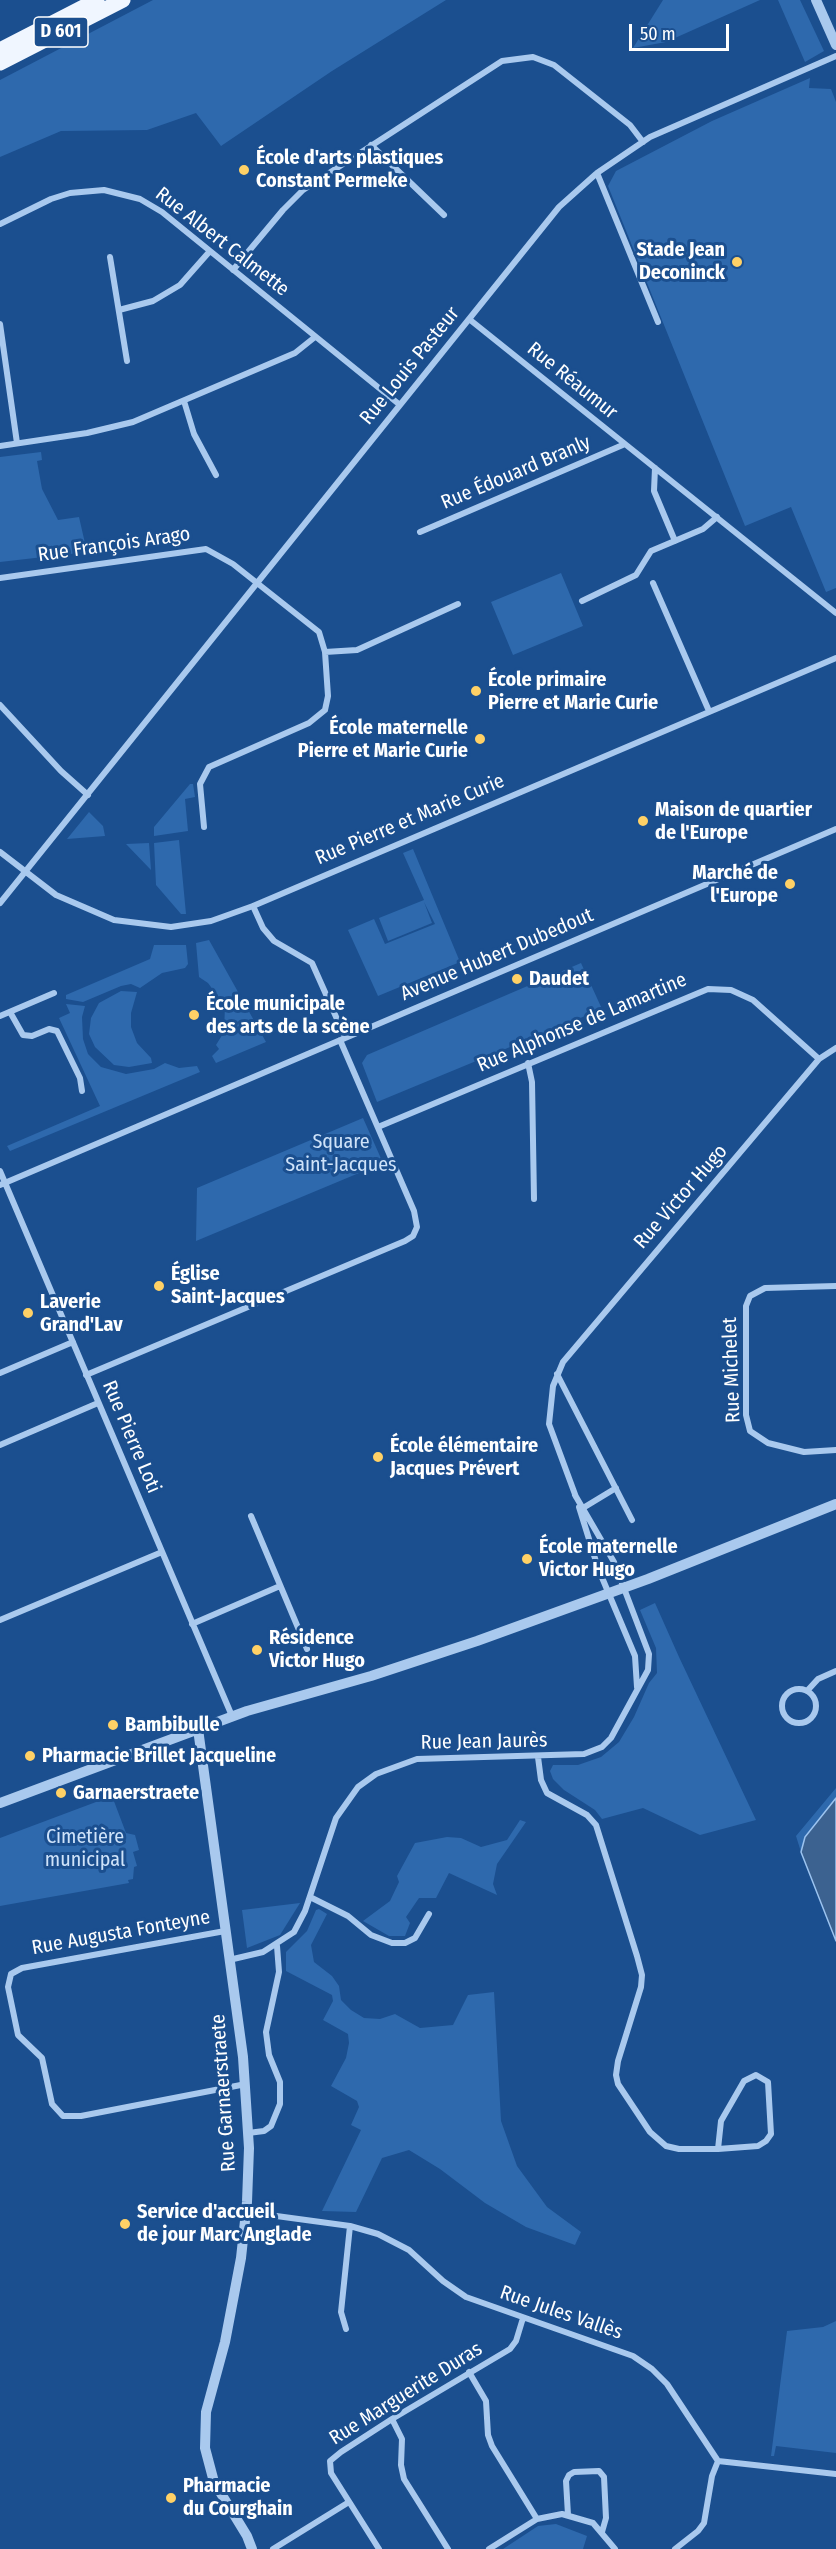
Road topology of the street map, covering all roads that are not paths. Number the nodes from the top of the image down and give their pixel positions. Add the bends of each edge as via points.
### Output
1 (97, 0) edge
2 (123, 0) edge
3 (816, 0) edge
4 (836, 45) edge
5 (0, 50) edge
6 (836, 56) edge
7 (0, 63) edge
8 (643, 142) junction
9 (371, 145) junction
10 (597, 173) junction
11 (444, 215) dead end
12 (0, 224) edge
13 (210, 251) junction
14 (110, 256) dead end
15 (233, 270) junction
16 (119, 310) junction
17 (469, 320) junction
18 (658, 322) dead end
19 (0, 324) edge
20 (315, 337) junction
21 (127, 361) dead end
22 (184, 401) junction
23 (400, 405) junction
24 (17, 443) junction
25 (625, 444) junction
26 (0, 446) edge
27 (655, 468) junction
28 (216, 475) dead end
29 (717, 517) junction
30 (420, 532) dead end
31 (675, 541) junction
32 (0, 578) edge
33 (258, 583) junction
34 (653, 583) dead end
35 (582, 601) dead end
36 (458, 604) dead end
37 (836, 613) edge
38 (325, 652) junction
39 (836, 658) edge
40 (0, 705) edge
41 (709, 711) junction
42 (88, 795) junction
43 (204, 827) dead end
44 (836, 829) edge
45 (0, 852) edge
46 (25, 872) junction
47 (0, 903) edge
48 (253, 906) junction
49 (54, 993) dead end
50 (10, 1012) junction
51 (0, 1016) edge
52 (343, 1039) junction
53 (836, 1048) edge
54 (819, 1059) junction
55 (528, 1063) junction
56 (82, 1090) dead end
57 (378, 1127) junction
58 (0, 1171) edge
59 (2, 1184) edge
60 (534, 1199) dead end
61 (836, 1286) edge
62 (73, 1342) junction
63 (0, 1372) edge
64 (557, 1374) junction
65 (86, 1375) junction
66 (98, 1403) junction
67 (0, 1444) edge
68 (836, 1450) edge
69 (616, 1488) junction
70 (575, 1495) junction
71 (836, 1504) edge
72 (583, 1508) junction
73 (251, 1516) dead end
74 (632, 1520) dead end
75 (162, 1552) junction
76 (280, 1586) junction
77 (624, 1587) junction
78 (609, 1593) junction
79 (0, 1620) edge
80 (192, 1624) junction
81 (307, 1649) dead end
82 (836, 1671) edge
83 (638, 1691) junction
84 (807, 1691) junction
85 (232, 1716) junction
86 (198, 1729) junction
87 (538, 1757) junction
88 (0, 1803) edge
89 (309, 1897) junction
90 (429, 1914) dead end
91 (225, 1931) junction
92 (277, 1946) junction
93 (229, 1960) junction
94 (246, 2084) junction
95 (248, 2133) junction
96 (718, 2149) junction
97 (247, 2212) junction
98 (350, 2226) junction
99 (523, 2318) junction
100 (346, 2329) dead end
101 (469, 2372) junction
102 (392, 2419) junction
103 (718, 2461) junction
104 (836, 2474) edge
105 (349, 2502) junction
106 (568, 2515) junction
107 (537, 2519) junction
108 (602, 2532) junction
109 (677, 2548) edge
110 (252, 2549) edge
111 (273, 2549) edge
112 (379, 2549) edge
113 (448, 2549) edge
114 (489, 2549) edge
115 (615, 2549) edge

1 - 5 main road, D 601
2 - 7 main road, D 601
3 - 4 street
6 - 8 street, Rue Louis Pasteur
8 - 9 street via 630,125 564,71 544,60 527,57 496,64
8 - 10 street, Rue Louis Pasteur
9 - 11 street
9 - 15 street via 303,190
10 - 17 street, Rue Louis Pasteur via 559,207
10 - 18 street
12 - 13 street, Rue Albert Calmette via 59,195 104,190 148,203
13 - 15 street, Rue Albert Calmette
13 - 16 street via 173,289 147,304
14 - 16 street
15 - 20 street, Rue Albert Calmette
16 - 21 street
17 - 23 street, Rue Louis Pasteur
17 - 25 street, Rue Réaumur
19 - 24 street
20 - 22 street via 295,353
20 - 23 street, Rue Albert Calmette
22 - 24 street via 106,429
22 - 28 street via 194,434
23 - 33 street, Rue Louis Pasteur
24 - 26 street
25 - 27 street, Rue Réaumur
25 - 30 street, Rue Édouard Branly
27 - 29 street, Rue Réaumur
27 - 31 street via 654,490
29 - 31 street via 703,529
29 - 37 street, Rue Réaumur
31 - 35 street via 651,551 636,575
32 - 33 street, Rue François Arago via 206,549 221,555
33 - 38 street, Rue François Arago via 316,629 322,636
33 - 42 street, Rue Louis Pasteur
34 - 41 street
36 - 38 street via 357,650
38 - 43 street via 325,710 309,723 209,767 200,784
39 - 41 street, Rue Pierre et Marie Curie
40 - 42 street
41 - 48 street, Rue Pierre et Marie Curie
42 - 46 street, Rue Louis Pasteur
44 - 52 street, Avenue Hubert Dubedout
45 - 46 street, Rue Pierre et Marie Curie
46 - 47 street, Rue Louis Pasteur
46 - 48 street, Rue Pierre et Marie Curie via 73,904 136,925 191,925
48 - 52 street via 263,928 274,940 312,963
49 - 50 street
50 - 51 street
50 - 56 street via 23,1035 57,1031
52 - 57 street
52 - 59 street, Avenue Hubert Dubedout
53 - 54 street, Rue Victor Hugo
54 - 55 street, Rue Alphonse de Lamartine via 759,1005 731,990 714,988
54 - 64 street, Rue Victor Hugo via 571,1350
55 - 57 street, Rue Alphonse de Lamartine
55 - 60 street via 532,1083
57 - 65 street via 414,1211 417,1227 413,1236
58 - 59 street, Rue Pierre Loti
59 - 62 street, Rue Pierre Loti
61 - 68 street, Rue Michelet via 765,1288 750,1296 746,1306 746,1415 750,1431 768,1443 804,1452
62 - 63 street
62 - 65 street, Rue Pierre Loti
64 - 69 street
64 - 70 street, Rue Victor Hugo via 549,1424
65 - 66 street, Rue Pierre Loti
66 - 67 street
66 - 75 street, Rue Pierre Loti
69 - 72 street
69 - 74 street
70 - 72 street, Rue Victor Hugo
70 - 78 street, Rue Victor Hugo
71 - 77 street
72 - 77 street, Rue Victor Hugo
73 - 76 street
75 - 79 street
75 - 80 street, Rue Pierre Loti
76 - 80 street
76 - 81 street
77 - 78 street
77 - 83 street, Rue Jean Jaurès via 649,1654 648,1670
78 - 83 street via 635,1656
78 - 85 street via 436,1656
80 - 85 street, Rue Pierre Loti
82 - 84 street via 818,1679
83 - 87 street, Rue Jean Jaurès via 602,1747 584,1754
84 - 84 street via 794,1690 784,1698 782,1711 792,1723 806,1723 815,1714 816,1701
85 - 86 street
86 - 88 street
86 - 91 street, Rue Garnaerstraete
87 - 89 street, Rue Jean Jaurès via 417,1759 376,1774 350,1795 336,1818
87 - 96 street via 547,1793 591,1818 596,1825 639,1962 641,1987 618,2061 618,2084 650,2132 666,2146
89 - 90 street via 348,1916 371,1935 392,1943 415,1938
89 - 92 street, Rue Jean Jaurès via 294,1932
91 - 93 street, Rue Garnaerstraete
91 - 94 street, Rue Augusta Fonteyne via 22,1968 11,1974 8,1987 18,2035 42,2058 52,2104 63,2116 81,2116
92 - 93 street, Rue Jean Jaurès
92 - 95 street via 279,1971 266,2032 269,2055 280,2082 280,2104 271,2126
93 - 94 street, Rue Garnaerstraete
94 - 95 street, Rue Garnaerstraete
95 - 97 street, Rue Garnaerstraete
96 - 96 street via 758,2146 769,2138 770,2088 765,2078 753,2075 742,2083 720,2125
97 - 98 street, Rue Jules Vallès
97 - 110 street, Rue Garnaerstraete via 234,2297 206,2412 204,2438 210,2473
98 - 99 street, Rue Jules Vallès via 402,2246 466,2297
98 - 100 street via 341,2312
99 - 101 street, Rue Marguerite Duras via 513,2345
99 - 103 street, Rue Jules Vallès via 626,2353 647,2364 667,2384
101 - 102 street, Rue Marguerite Duras
101 - 107 street via 487,2406 492,2446
102 - 105 street, Rue Marguerite Duras via 330,2461 331,2473
102 - 113 street via 402,2439 404,2479
103 - 104 street
103 - 109 street via 704,2523
105 - 111 street
105 - 112 street, Rue Marguerite Duras
106 - 107 street
106 - 108 street via 587,2520
106 - 108 street via 569,2475 599,2471 604,2477 606,2518
107 - 114 street
108 - 115 street

